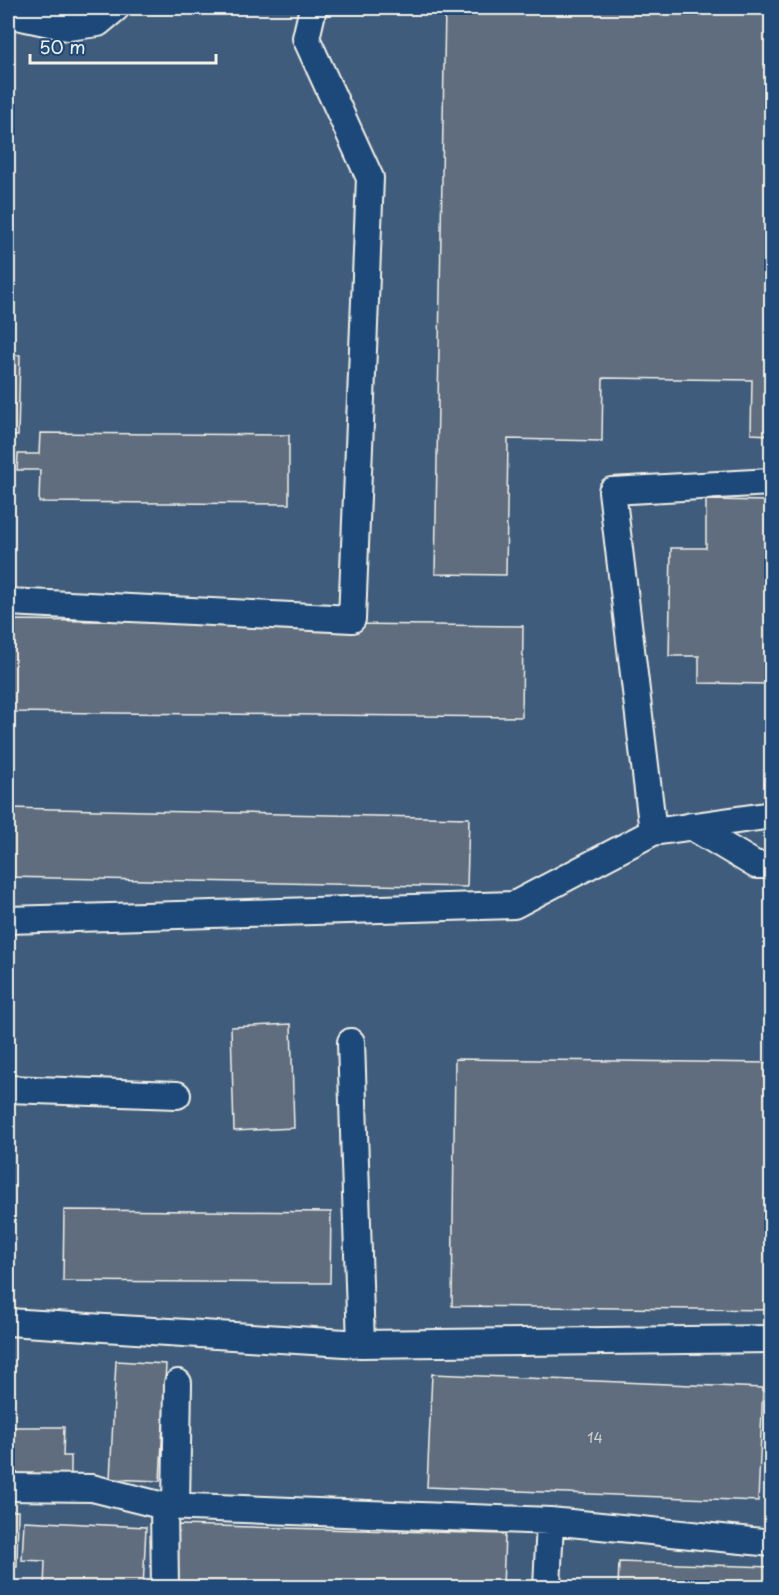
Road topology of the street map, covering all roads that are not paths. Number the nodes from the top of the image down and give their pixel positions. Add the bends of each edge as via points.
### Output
1 (116, 8) edge
2 (313, 8) edge
3 (8, 15) edge
4 (771, 482) edge
5 (8, 602) edge
6 (771, 815) edge
7 (692, 826) junction
8 (653, 832) junction
9 (771, 865) edge
10 (8, 920) edge
11 (351, 1042) dead end
12 (8, 1089) edge
13 (177, 1095) dead end
14 (8, 1322) edge
15 (771, 1339) edge
16 (361, 1344) junction
17 (178, 1383) dead end
18 (8, 1487) edge
19 (170, 1506) junction
20 (550, 1521) junction
21 (771, 1543) edge
22 (165, 1587) edge
23 (547, 1587) edge

1 - 3 lane via 98,23 68,27
2 - 5 lane via 306,38 370,178 352,619
4 - 8 lane via 612,491
6 - 7 lane
7 - 8 lane
7 - 9 lane via 756,865
8 - 10 lane via 514,905
11 - 16 lane
12 - 13 lane
14 - 16 lane
15 - 16 lane
17 - 19 lane
18 - 19 lane via 92,1488
19 - 20 lane
19 - 22 lane
20 - 21 lane
20 - 23 lane

